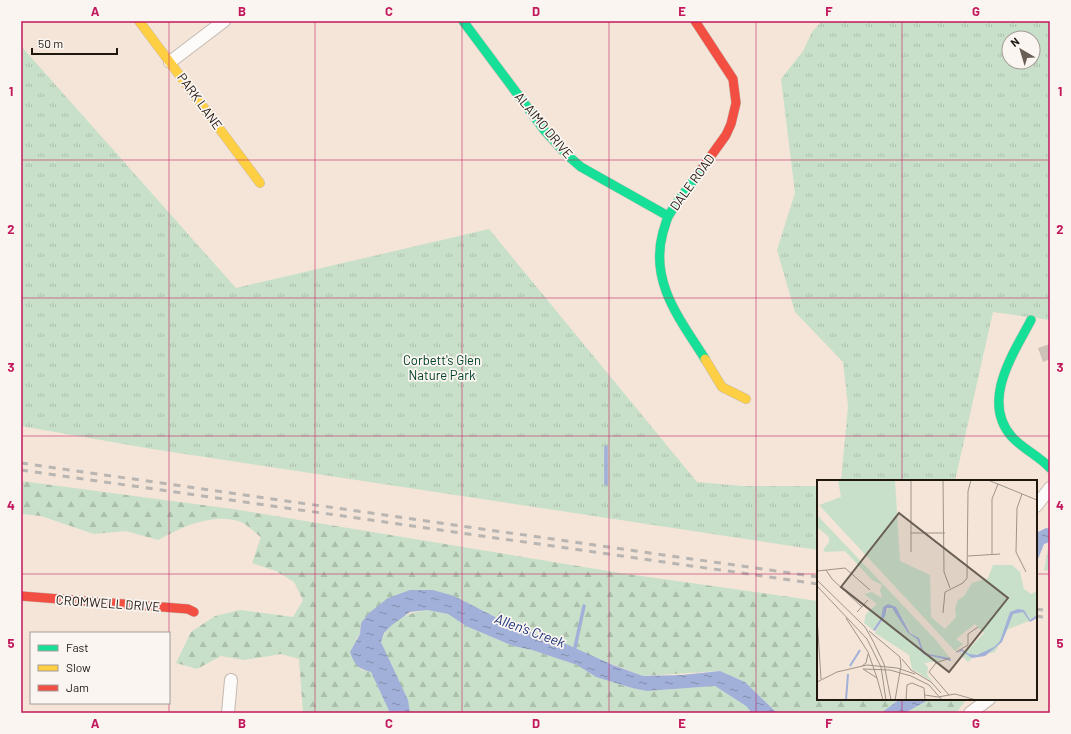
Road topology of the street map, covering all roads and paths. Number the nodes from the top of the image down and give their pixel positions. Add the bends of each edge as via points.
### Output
1 (139, 21) edge
2 (224, 21) edge
3 (463, 21) edge
4 (695, 21) edge
5 (170, 62) junction
6 (260, 183) dead end
7 (668, 216) junction
8 (1031, 320) dead end
9 (746, 398) dead end
10 (1050, 468) edge
11 (1050, 488) edge
12 (1037, 505) edge
13 (21, 596) edge
14 (194, 612) dead end
15 (231, 680) dead end
16 (988, 700) edge
17 (228, 713) edge
18 (970, 713) edge

1 - 5 street, PARK LANE
2 - 5 street
3 - 7 street, ALAIMO DRIVE via 545,131 567,155 581,167
4 - 7 street, DALE ROAD via 733,79 736,88 735,112 726,135
5 - 6 street, PARK LANE
7 - 9 street, DALE ROAD via 660,244 659,261 663,287 722,387
8 - 10 street via 1002,372 998,390 999,407 1003,422 1012,437
11 - 12 street
13 - 14 street, CROMWELL DRIVE via 188,609
15 - 17 street
16 - 18 street

